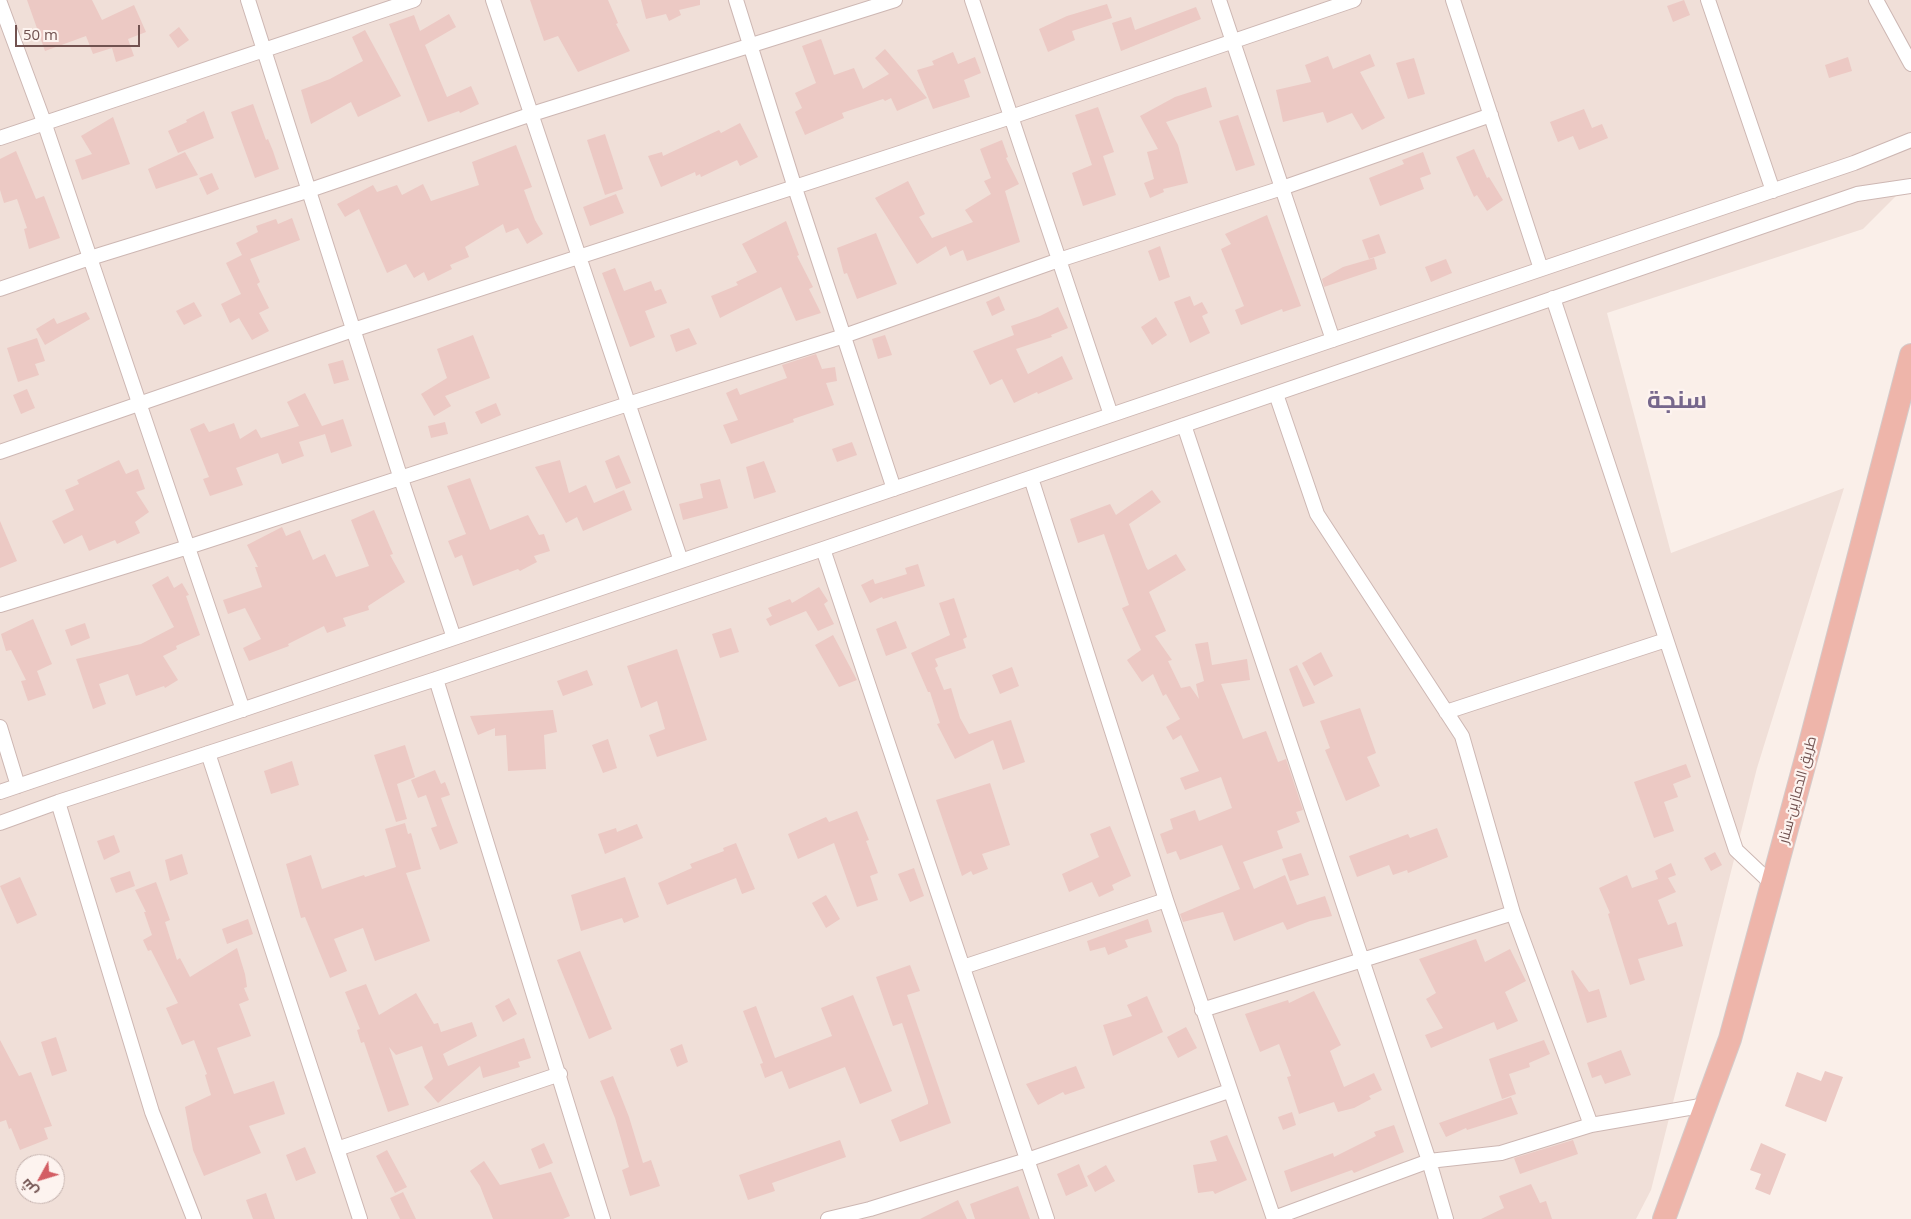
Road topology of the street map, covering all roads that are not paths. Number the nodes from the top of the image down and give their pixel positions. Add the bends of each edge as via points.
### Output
1 (248, 0) edge
2 (414, 0) edge
3 (493, 0) edge
4 (736, 0) edge
5 (895, 0) edge
6 (972, 0) edge
7 (1220, 0) edge
8 (1354, 0) edge
9 (1453, 0) edge
10 (1708, 0) edge
11 (1876, 0) edge
12 (0, 3) edge
13 (1234, 43) junction
14 (752, 45) junction
15 (264, 50) junction
16 (1911, 64) edge
17 (532, 114) junction
18 (1491, 115) junction
19 (1011, 117) junction
20 (44, 122) junction
21 (0, 138) edge
22 (1911, 140) edge
23 (1911, 186) edge
24 (795, 188) junction
25 (1282, 188) junction
26 (310, 190) junction
27 (1773, 191) junction
28 (579, 256) junction
29 (90, 258) junction
30 (1059, 260) junction
31 (1541, 269) junction
32 (0, 289) edge
33 (1553, 298) junction
34 (353, 330) junction
35 (844, 336) junction
36 (1333, 340) junction
37 (1911, 355) edge
38 (1276, 394) junction
39 (140, 404) junction
40 (628, 404) junction
41 (1111, 415) junction
42 (1184, 425) junction
43 (0, 452) edge
44 (1031, 478) junction
45 (401, 479) junction
46 (894, 488) junction
47 (188, 548) junction
48 (823, 549) junction
49 (681, 561) junction
50 (0, 605) edge
51 (454, 638) junction
52 (1666, 640) junction
53 (436, 679) junction
54 (243, 710) junction
55 (1446, 712) junction
56 (0, 728) edge
57 (208, 753) junction
58 (18, 786) junction
59 (0, 792) edge
60 (58, 802) junction
61 (0, 823) edge
62 (1772, 884) junction
63 (1166, 900) junction
64 (1513, 913) junction
65 (1362, 959) junction
66 (963, 967) junction
67 (1202, 1010) junction
68 (560, 1074) junction
69 (1229, 1091) junction
70 (1706, 1105) junction
71 (1591, 1125) junction
72 (337, 1149) junction
73 (1027, 1160) junction
74 (1429, 1161) junction
75 (872, 1214) edge
76 (1274, 1218) edge
77 (194, 1219) edge
78 (360, 1219) edge
79 (603, 1219) edge
80 (828, 1219) edge
81 (1047, 1219) edge
82 (1446, 1219) edge
83 (1664, 1219) edge

1 - 15 street
2 - 15 street
3 - 17 street
4 - 14 street
5 - 14 street
6 - 19 street
7 - 13 street
8 - 13 street
9 - 18 street
10 - 27 street
11 - 16 street
12 - 20 street
13 - 19 street
13 - 25 street
14 - 17 street
14 - 24 street
15 - 20 street
15 - 26 street
17 - 26 street
17 - 28 street
18 - 25 street
18 - 31 street
19 - 24 street
19 - 30 street
20 - 21 street
20 - 29 street
22 - 27 street
23 - 33 street via 1857,194
24 - 28 street
24 - 35 street
25 - 30 street
25 - 36 street
26 - 29 street
26 - 34 street
27 - 31 street
28 - 34 street
28 - 40 street
29 - 32 street
29 - 39 street
30 - 35 street
30 - 41 street
31 - 36 street
33 - 38 street
33 - 52 street
34 - 39 street
34 - 45 street
35 - 40 street
35 - 46 street
36 - 41 street
37 - 62 highway, طريق الدمازين-سنار
38 - 42 street
38 - 55 street via 1317,514
39 - 43 street
39 - 47 street
40 - 45 street
40 - 49 street
41 - 46 street
42 - 44 street
42 - 65 street
44 - 48 street
44 - 63 street
45 - 47 street
45 - 51 street
46 - 49 street
47 - 50 street
47 - 54 street
48 - 53 street
48 - 66 street
49 - 51 street
51 - 54 street
52 - 55 street
52 - 62 street via 1736,850
53 - 57 street
53 - 68 street
54 - 58 street
55 - 64 street via 1462,736
56 - 58 street
57 - 60 street
57 - 72 street
58 - 59 street
60 - 61 street
60 - 77 street via 152,1112
62 - 70 highway, طريق الدمازين-سنار via 1730,1039
63 - 66 street
63 - 67 street
64 - 65 street
64 - 71 street
65 - 67 street
65 - 74 street
66 - 73 street
67 - 69 street
68 - 72 street
68 - 79 street
69 - 73 street
69 - 76 street
70 - 71 street
70 - 83 highway, طريق الدمازين-سنار
71 - 74 street via 1501,1154
72 - 78 street
73 - 75 street
73 - 81 street
74 - 76 street
74 - 82 street
75 - 80 street

